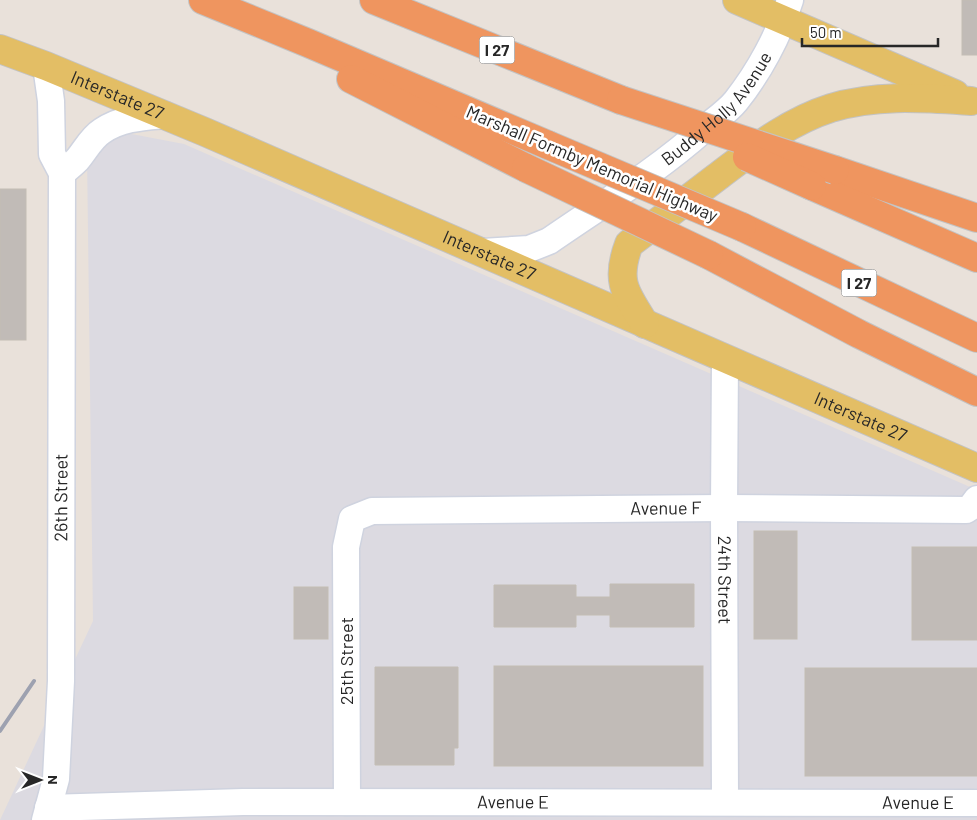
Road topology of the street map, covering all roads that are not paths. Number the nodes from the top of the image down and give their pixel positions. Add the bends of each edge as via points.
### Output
1 (203, 0) edge
2 (374, 0) edge
3 (737, 0) edge
4 (787, 10) edge
5 (308, 43) junction
6 (0, 49) edge
7 (46, 66) junction
8 (621, 100) junction
9 (974, 102) edge
10 (165, 115) junction
11 (62, 173) junction
12 (977, 218) edge
13 (482, 252) junction
14 (977, 258) edge
15 (645, 324) junction
16 (977, 338) edge
17 (725, 359) junction
18 (977, 392) edge
19 (977, 468) edge
20 (977, 499) edge
21 (724, 508) junction
22 (352, 519) joint
23 (347, 802) junction
24 (725, 802) junction
25 (977, 803) edge
26 (46, 814) edge

1 - 5 highway, Marshall Formby Memorial Highway / I 27
2 - 8 highway, I 27
3 - 4 main road
4 - 9 main road
4 - 13 street, Buddy Holly Avenue via 758,68 735,102 684,147 550,241 529,249
5 - 16 highway, Marshall Formby Memorial Highway / I 27, bridge via 742,227
5 - 18 highway, bridge via 351,80 526,168 709,254
6 - 7 main road, Interstate 27
7 - 10 main road, Interstate 27
7 - 11 street, 26th Street via 51,101 52,154
8 - 12 highway, bridge
8 - 14 highway, I 27, bridge
9 - 15 main road via 902,97 862,102 831,108 768,138 629,244 621,277 628,298
10 - 11 street via 133,118 101,132
10 - 13 main road, Interstate 27
11 - 26 street, 26th Street via 61,681 56,779
13 - 15 main road, Interstate 27
15 - 17 main road, Interstate 27
17 - 19 main road, Interstate 27
17 - 21 street, 24th Street
20 - 21 street, Avenue F via 966,510
21 - 22 street, Avenue F via 372,511
21 - 24 street, 24th Street
22 - 23 street, 25th Street via 346,547
23 - 24 street, Avenue E
23 - 26 street, Avenue E via 243,802
24 - 25 street, Avenue E

